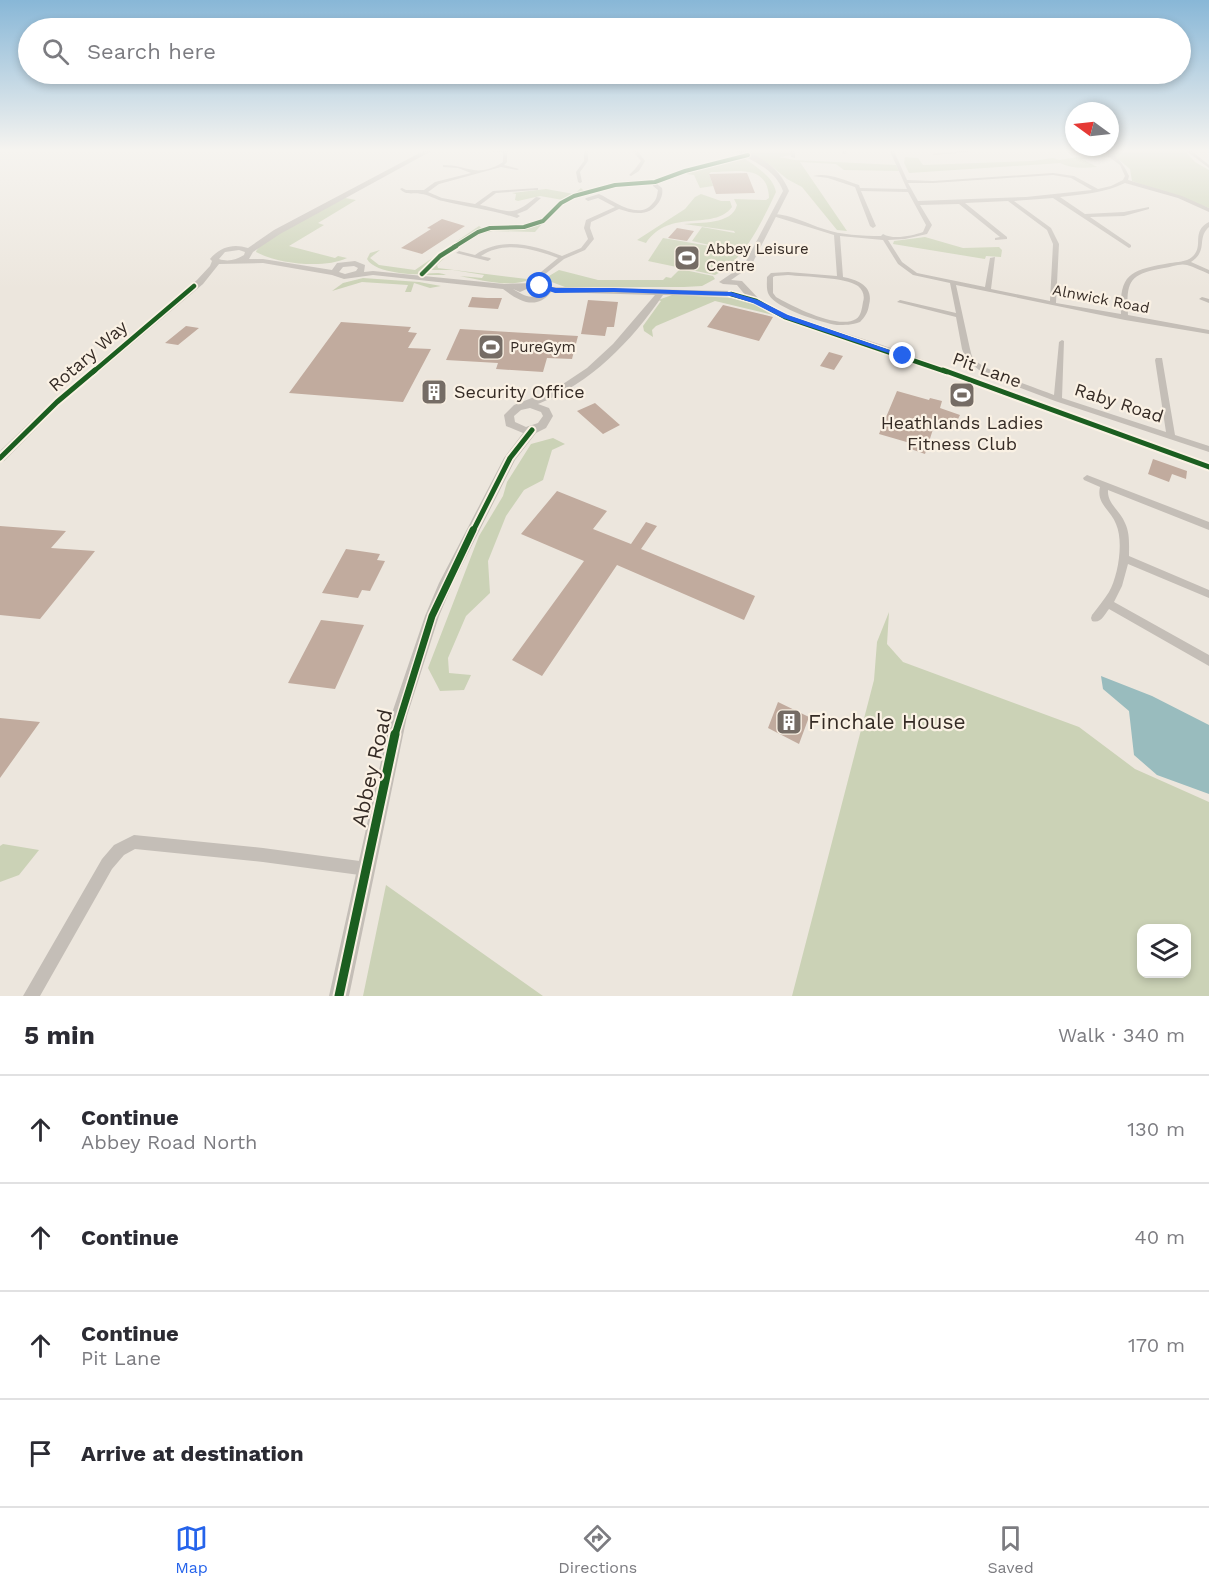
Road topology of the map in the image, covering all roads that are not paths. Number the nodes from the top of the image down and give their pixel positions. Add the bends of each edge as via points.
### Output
1 (345, 195) edge
2 (430, 195) edge
3 (487, 195) edge
4 (660, 195) edge
5 (784, 195) edge
6 (862, 195) edge
7 (912, 195) edge
8 (1058, 195) edge
9 (1175, 195) edge
10 (1054, 196) junction
11 (538, 198) dead end
12 (588, 199) dead end
13 (1008, 199) junction
14 (960, 202) junction
15 (916, 203) junction
16 (475, 207) junction
17 (618, 207) junction
18 (1148, 208) dead end
19 (1209, 210) edge
20 (775, 215) junction
21 (1084, 216) junction
22 (1209, 224) edge
23 (873, 226) dead end
24 (277, 232) junction
25 (837, 233) junction
26 (883, 236) junction
27 (997, 239) dead end
28 (1129, 246) dead end
29 (1201, 246) junction
30 (1209, 247) edge
31 (230, 249) junction
32 (249, 252) junction
33 (459, 253) dead end
34 (476, 257) junction
35 (562, 258) junction
36 (993, 258) dead end
37 (488, 259) dead end
38 (216, 261) junction
39 (263, 261) junction
40 (236, 262) junction
41 (1185, 262) junction
42 (340, 265) junction
43 (362, 267) junction
44 (315, 269) junction
45 (742, 271) junction
46 (1209, 272) edge
47 (334, 273) junction
48 (373, 273) junction
49 (354, 275) junction
50 (542, 276) junction
51 (840, 278) junction
52 (200, 282) junction
53 (722, 283) junction
54 (953, 283) junction
55 (526, 286) junction
56 (743, 286) junction
57 (504, 287) junction
58 (988, 290) junction
59 (544, 291) junction
60 (645, 291) junction
61 (661, 291) junction
62 (678, 292) junction
63 (518, 294) junction
64 (728, 294) junction
65 (756, 301) junction
66 (900, 303) dead end
67 (1053, 304) junction
68 (959, 316) junction
69 (641, 317) junction
70 (1125, 318) junction
71 (1209, 332) edge
72 (1062, 342) dead end
73 (1159, 360) dead end
74 (563, 390) junction
75 (1058, 399) junction
76 (525, 405) junction
77 (548, 414) junction
78 (514, 427) junction
79 (532, 430) junction
80 (1171, 436) junction
81 (1209, 449) edge
82 (0, 458) edge
83 (510, 458) junction
84 (1209, 467) edge
85 (1087, 478) dead end
86 (1105, 486) junction
87 (1209, 526) edge
88 (1123, 558) junction
89 (1209, 594) edge
90 (1107, 603) junction
91 (1096, 618) dead end
92 (1209, 661) edge
93 (367, 869) junction
94 (31, 996) edge
95 (339, 996) edge

1 - 24 street
2 - 16 street
3 - 16 street
4 - 17 street via 652,207 639,211
5 - 20 street
6 - 23 street
7 - 15 street
8 - 10 street
9 - 19 street
10 - 13 street
10 - 21 street
11 - 16 street via 515,215
12 - 17 street via 599,196
13 - 14 street
13 - 67 street via 1054,236
14 - 15 street
14 - 27 street via 1005,238
15 - 26 street via 928,230 912,237
17 - 35 street via 588,221 590,242
18 - 21 street
20 - 25 street
20 - 45 street
21 - 28 street
22 - 29 street via 1201,229
24 - 31 street
24 - 32 street
25 - 26 street
25 - 51 street
26 - 54 street, Alnwick Road via 907,269
29 - 30 street
29 - 41 street via 1196,257
31 - 32 street
31 - 38 street, Rotary Way via 215,256
32 - 39 street
32 - 40 street, Rotary Way
33 - 34 street
34 - 35 street via 489,248 514,246
34 - 37 street
35 - 50 street
36 - 58 street
38 - 40 street
38 - 52 street, Rotary Way
39 - 40 street
39 - 44 street
40 - 52 street, Rotary Way
41 - 46 street
41 - 70 street via 1132,275 1123,296
42 - 43 street via 355,263
42 - 44 street
42 - 47 street
43 - 48 street
43 - 49 street
44 - 47 street
45 - 53 street
45 - 56 street
47 - 49 street
48 - 49 street
48 - 57 street
50 - 55 street
50 - 59 street
51 - 51 street via 773,274 770,293 802,313 856,322 868,296 861,285
52 - 82 street, Rotary Way via 65,394
53 - 56 street
53 - 62 street
53 - 64 street via 718,289
54 - 58 street, Alnwick Road
54 - 68 street, Raby Road
55 - 57 street
55 - 59 street
55 - 63 street
56 - 64 street via 741,292
56 - 65 street, Pit Lane
57 - 63 street
58 - 67 street, Alnwick Road
59 - 60 street
59 - 63 street via 527,300
60 - 61 street
60 - 69 street
61 - 62 street
61 - 69 street
62 - 64 street, Pit Lane
64 - 65 street, Pit Lane
65 - 84 street, Pit Lane via 786,317
66 - 68 street
67 - 70 street, Alnwick Road
68 - 75 street, Raby Road via 970,358 982,368
69 - 74 street via 595,368
70 - 71 street, Alnwick Road
72 - 75 street, Raby Road
73 - 80 street, Raby Road
74 - 76 street
74 - 77 street via 552,401
75 - 80 street, Raby Road
76 - 77 street via 539,406
76 - 78 street via 509,415
77 - 79 street via 548,420
78 - 79 street
78 - 83 street
79 - 83 street
80 - 81 street, Raby Road
83 - 93 street, Abbey Road via 432,616 399,716
85 - 86 street
86 - 87 street
86 - 88 street via 1103,500 1121,524
88 - 89 street
88 - 90 street via 1117,587
90 - 91 street
90 - 92 street
93 - 94 street via 134,842 119,850 107,864
93 - 95 street, Abbey Road

